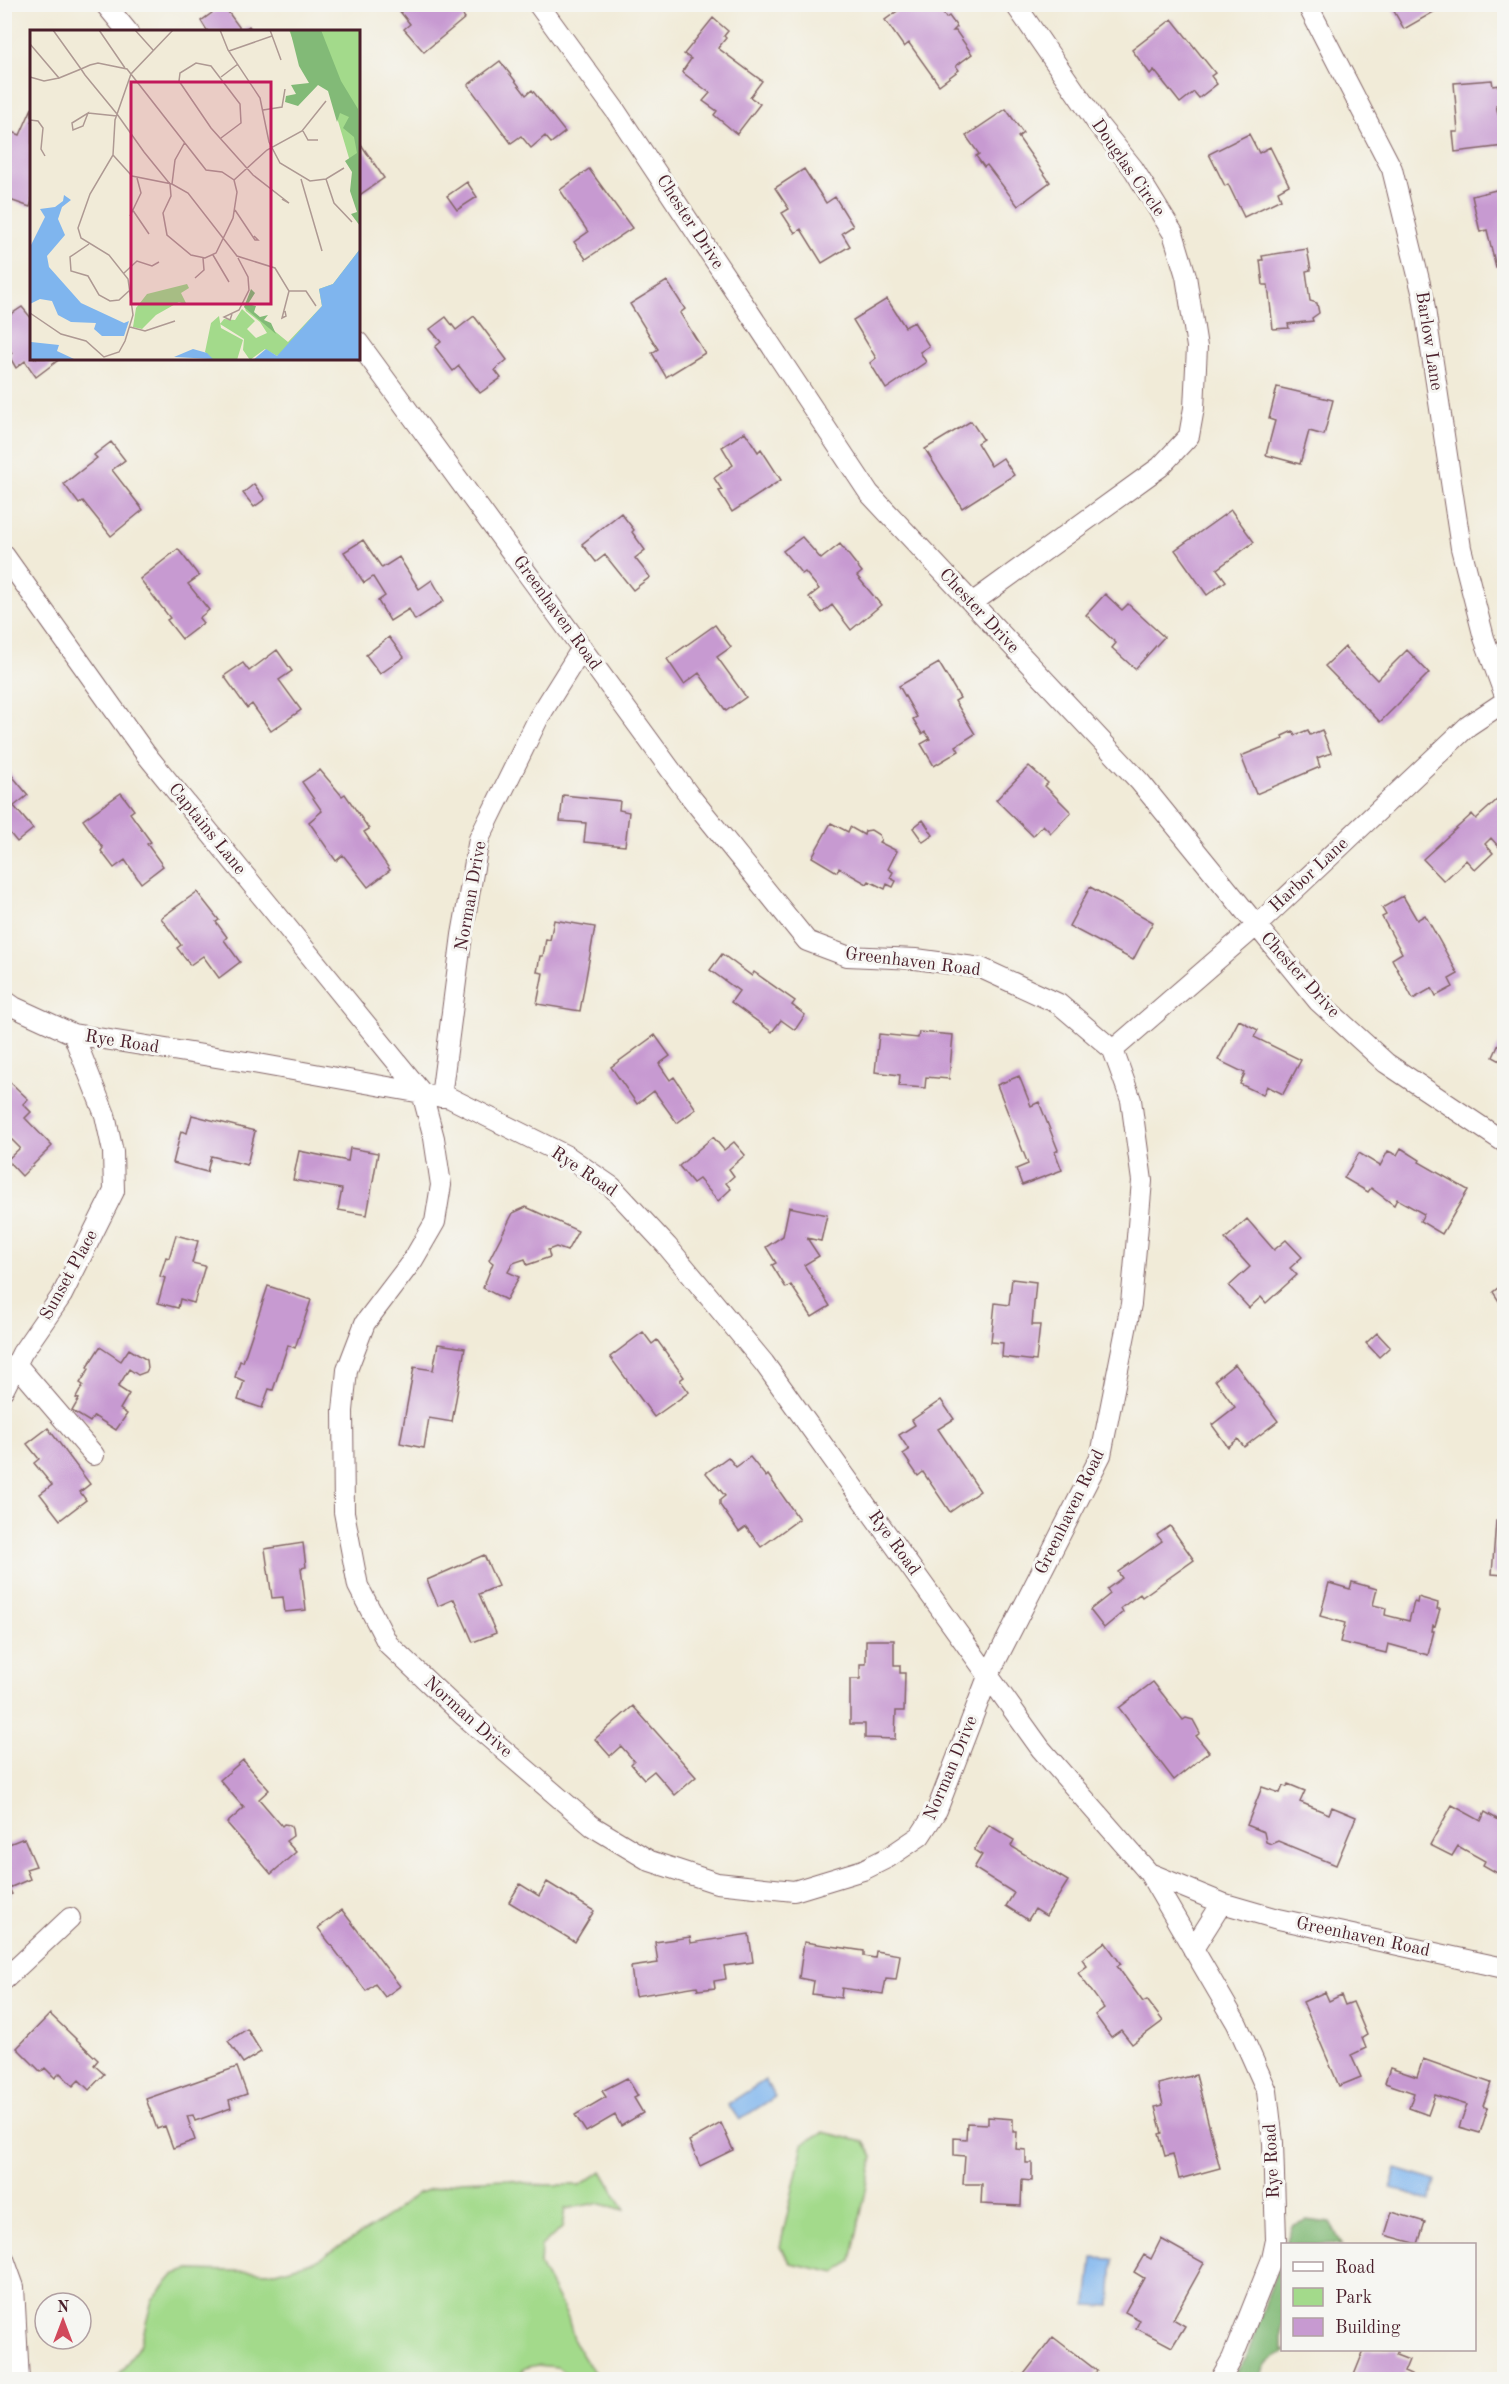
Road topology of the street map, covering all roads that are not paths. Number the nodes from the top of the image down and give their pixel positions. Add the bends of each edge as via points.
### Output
1 (105, 4) edge
2 (538, 4) edge
3 (1015, 4) edge
4 (1307, 4) edge
5 (126, 30) edge
6 (360, 345) edge
7 (4, 555) edge
8 (972, 603) junction
9 (582, 648) junction
10 (1504, 693) edge
11 (1504, 702) edge
12 (1256, 926) junction
13 (4, 1000) edge
14 (73, 1034) junction
15 (1113, 1050) junction
16 (432, 1095) junction
17 (1504, 1142) edge
18 (16, 1364) junction
19 (4, 1389) edge
20 (94, 1455) dead end
21 (989, 1674) junction
22 (1149, 1873) junction
23 (1222, 1903) junction
24 (70, 1918) dead end
25 (1193, 1949) junction
26 (1504, 1968) edge
27 (4, 1980) edge
28 (4, 2259) edge
29 (19, 2379) edge
30 (1220, 2379) edge

1 - 5 street
2 - 8 street, Chester Drive via 615,110 869,493
3 - 8 street, Douglas Circle via 1133,168 1173,233 1186,276 1197,347 1194,408 1189,436 1160,467
4 - 10 street, Barlow Lane via 1392,169 1423,296 1461,548 1484,638
6 - 9 street, Greenhaven Road
7 - 16 street, Captains Lane via 145,753
8 - 12 street, Chester Drive via 1140,782
9 - 15 street, Greenhaven Road via 689,795 807,941 847,956 916,959 981,968 1059,1004
9 - 16 street, Norman Drive via 539,717 479,839
11 - 12 street, Harbor Lane via 1468,726
12 - 15 street, Harbor Lane
12 - 17 street, Chester Drive via 1318,1000 1386,1063
13 - 14 street, Rye Road
14 - 16 street, Rye Road
14 - 18 street, Sunset Place via 105,1115 113,1152 114,1191 62,1295
15 - 21 street, Greenhaven Road via 1131,1100 1143,1181 1129,1315 1101,1455
16 - 21 street, Rye Road via 450,1098 567,1156 612,1187 667,1246 764,1363
16 - 21 street, Norman Drive via 441,1185 435,1222 365,1323 347,1370 343,1411 344,1512 357,1586 388,1644 592,1826 621,1844 650,1861 717,1883 794,1891 863,1870 920,1836 945,1791
18 - 19 street, Sunset Place
18 - 20 street
21 - 22 street, Greenhaven Road via 1041,1749
22 - 23 street, Greenhaven Road
22 - 25 street, Rye Road
23 - 25 street
23 - 26 street, Greenhaven Road
24 - 27 street
25 - 30 street, Rye Road via 1237,2024 1267,2091 1273,2143 1276,2240 1272,2259 1232,2359
28 - 29 street via 14,2287

